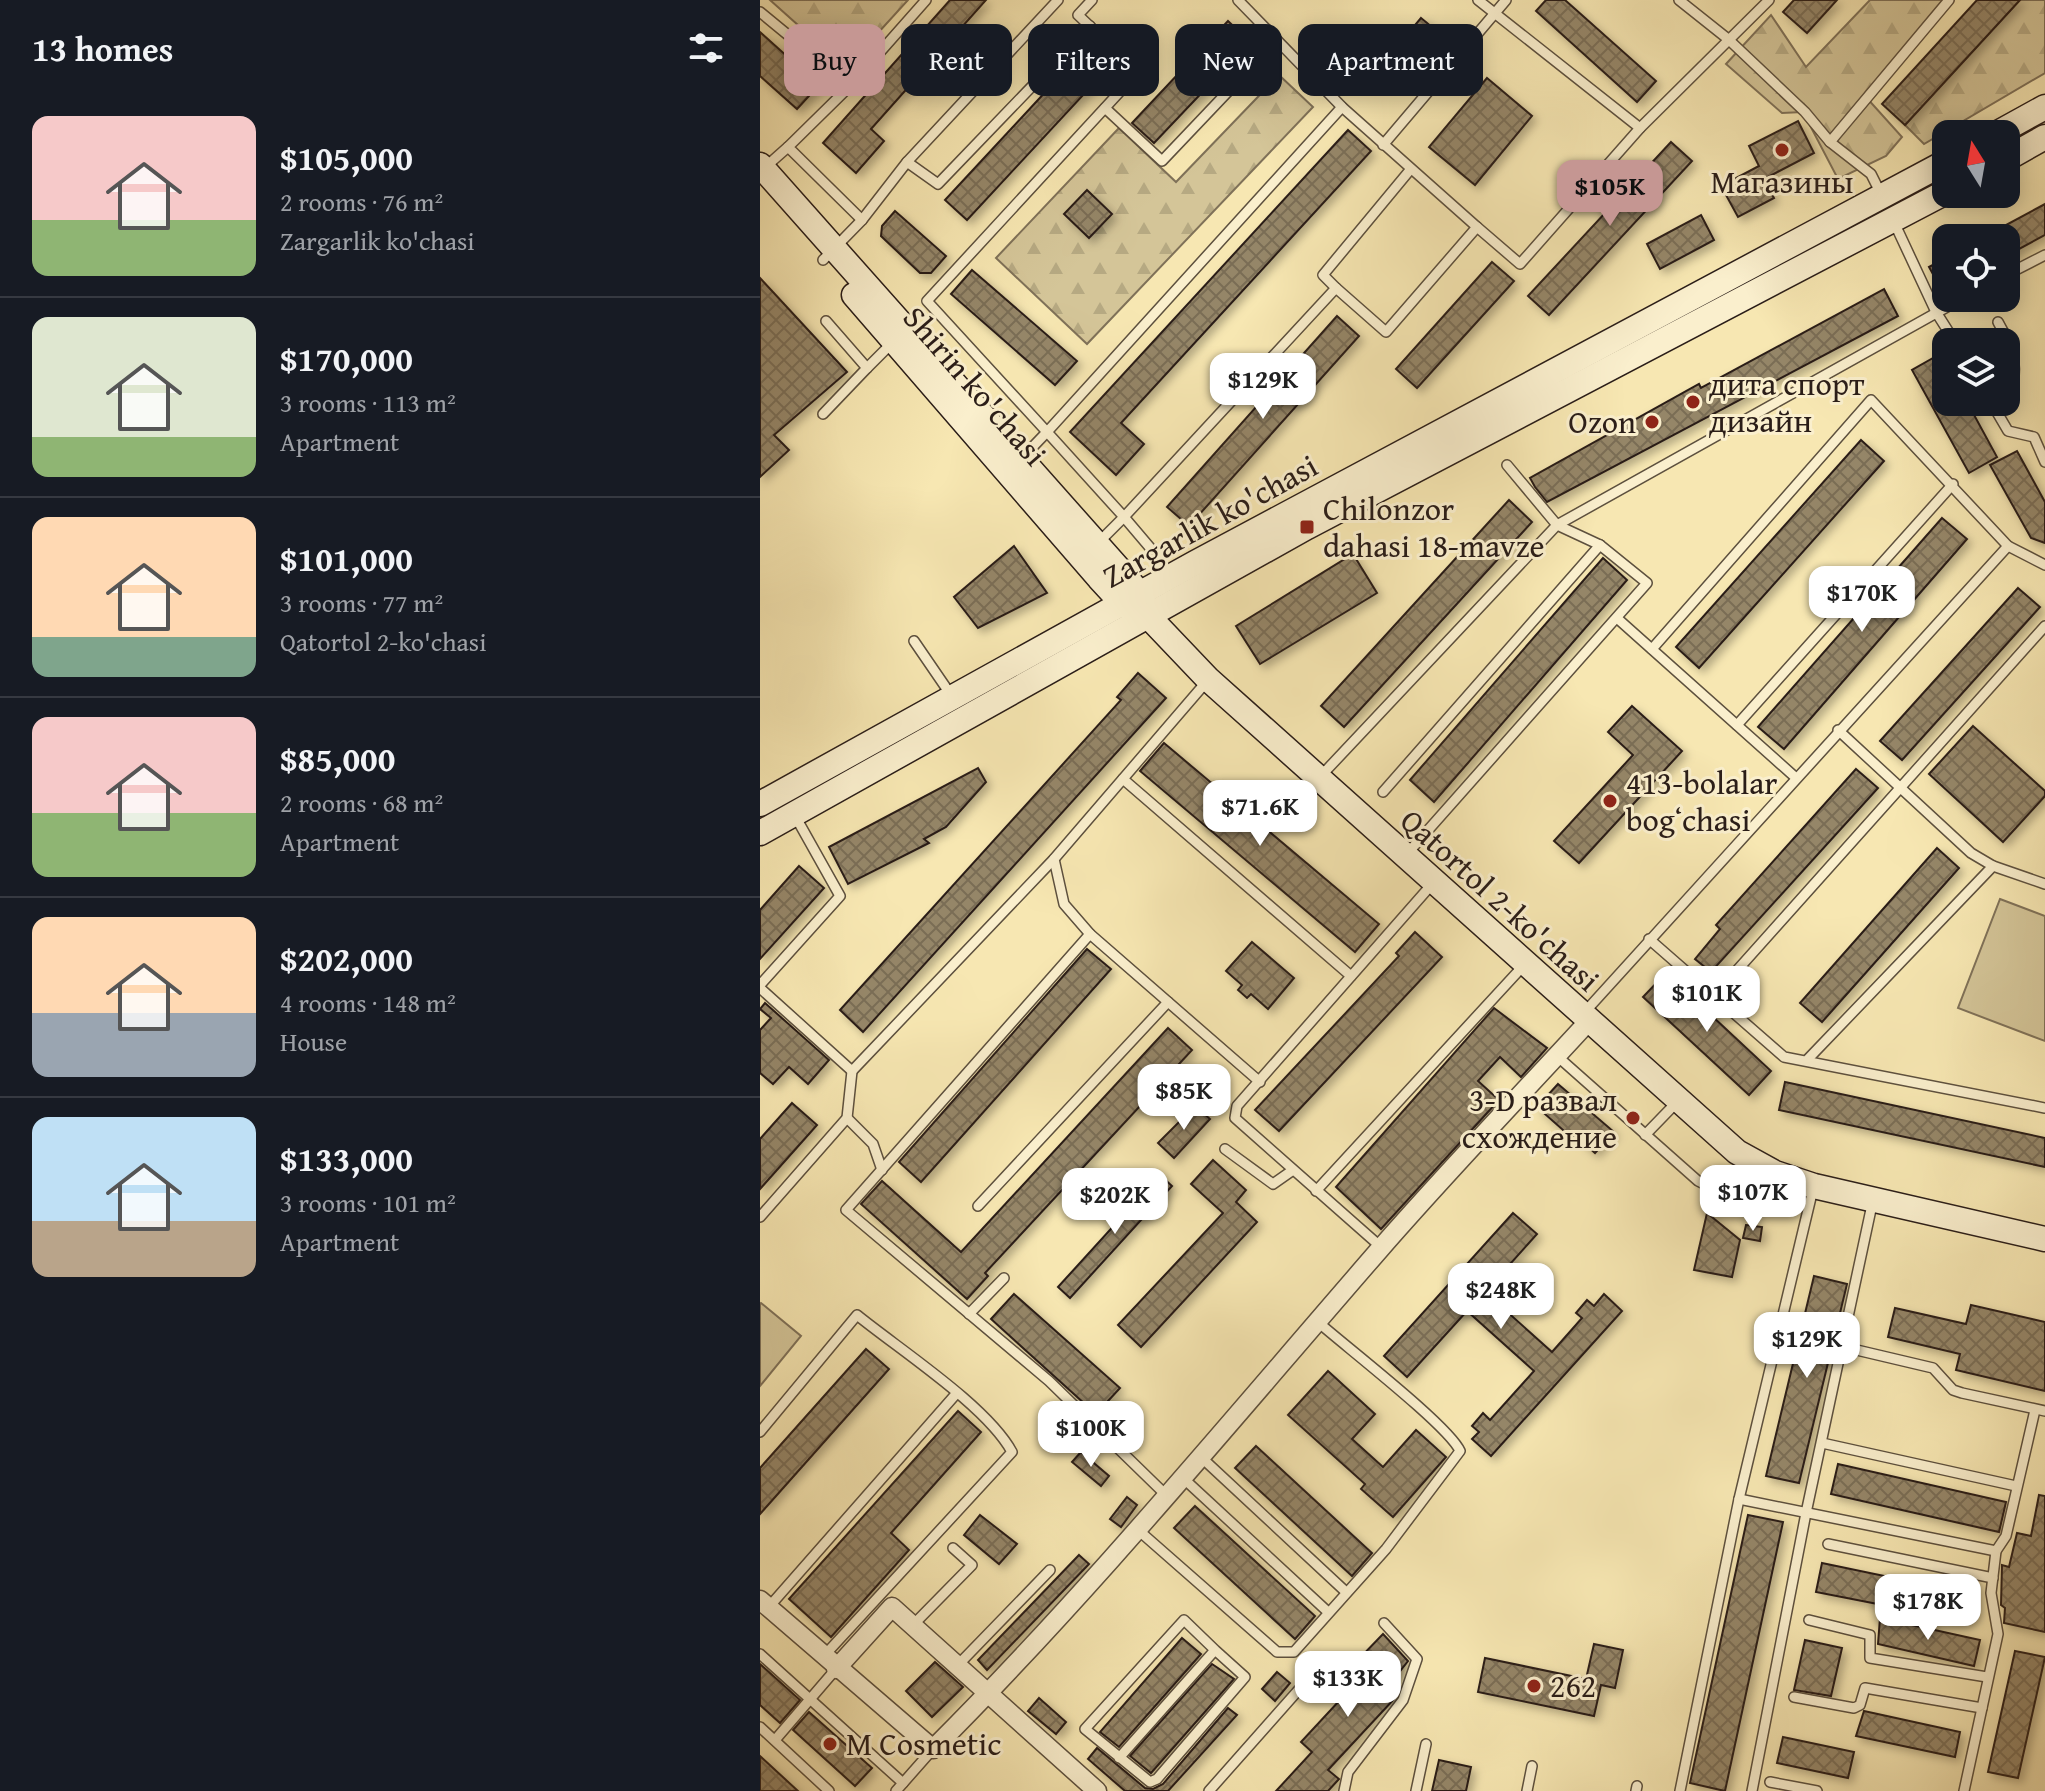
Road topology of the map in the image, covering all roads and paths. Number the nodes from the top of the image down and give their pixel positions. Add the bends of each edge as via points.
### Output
1 (926, 0) edge
2 (1058, 0) edge
3 (1092, 0) edge
4 (1238, 0) edge
5 (1478, 0) edge
6 (1506, 0) edge
7 (1679, 0) edge
8 (1769, 0) edge
9 (1949, 0) edge
10 (760, 12) edge
11 (1494, 14) junction
12 (1088, 24) edge
13 (1261, 24) edge
14 (784, 32) edge
15 (1728, 39) junction
16 (1282, 45) edge
17 (885, 46) edge
18 (1028, 90) edge
19 (840, 96) edge
20 (1116, 96) edge
21 (1224, 96) edge
22 (1342, 107) junction
23 (2045, 107) edge
24 (1105, 108) junction
25 (2020, 121) edge
26 (1640, 128) junction
27 (2045, 137) edge
28 (1830, 142) junction
29 (1383, 145) junction
30 (788, 147) junction
31 (2020, 151) edge
32 (907, 162) junction
33 (1410, 170) junction
34 (1932, 170) edge
35 (761, 174) edge
36 (1883, 197) junction
37 (1932, 200) edge
38 (862, 220) junction
39 (1894, 221) junction
40 (1477, 227) junction
41 (829, 254) junction
42 (2045, 255) edge
43 (2020, 268) edge
44 (1336, 288) junction
45 (1932, 303) edge
46 (1936, 312) joint
47 (826, 321) dead end
48 (1998, 322) dead end
49 (1946, 328) edge
50 (2001, 328) edge
51 (894, 341) junction
52 (867, 368) junction
53 (823, 414) dead end
54 (1999, 416) edge
55 (1047, 432) junction
56 (2045, 434) edge
57 (2034, 437) junction
58 (2045, 462) edge
59 (1507, 465) dead end
60 (1014, 466) junction
61 (1953, 484) junction
62 (1124, 517) junction
63 (1557, 525) junction
64 (1097, 544) junction
65 (1600, 545) junction
66 (2008, 546) junction
67 (1152, 550) dead end
68 (2045, 565) edge
69 (1137, 605) junction
70 (1618, 619) junction
71 (2045, 626) edge
72 (914, 641) dead end
73 (1652, 649) junction
74 (1208, 679) junction
75 (952, 698) junction
76 (1737, 725) junction
77 (1838, 730) junction
78 (1795, 777) junction
79 (1123, 779) junction
80 (1319, 779) junction
81 (1899, 788) junction
82 (1383, 792) dead end
83 (760, 804) edge
84 (794, 814) junction
85 (760, 833) edge
86 (1405, 857) junction
87 (1054, 859) junction
88 (1993, 866) junction
89 (1433, 883) junction
90 (2045, 884) edge
91 (1090, 934) junction
92 (1649, 939) junction
93 (1524, 965) junction
94 (1351, 976) junction
95 (760, 987) edge
96 (1715, 995) junction
97 (1168, 1002) junction
98 (1584, 1019) junction
99 (1557, 1056) junction
100 (1808, 1059) junction
101 (852, 1071) junction
102 (1260, 1082) junction
103 (1678, 1101) junction
104 (2045, 1108) edge
105 (847, 1118) junction
106 (1645, 1135) junction
107 (1225, 1149) dead end
108 (1755, 1163) junction
109 (882, 1170) junction
110 (1293, 1170) junction
111 (1814, 1186) junction
112 (1316, 1191) junction
113 (1873, 1200) junction
114 (978, 1206) dead end
115 (760, 1217) edge
116 (2045, 1239) edge
117 (1381, 1247) junction
118 (1004, 1278) dead end
119 (969, 1314) junction
120 (1318, 1322) junction
121 (1844, 1347) junction
122 (956, 1394) junction
123 (2040, 1411) edge
124 (760, 1432) edge
125 (1822, 1443) junction
126 (1202, 1458) junction
127 (1183, 1478) junction
128 (2016, 1486) junction
129 (1167, 1496) junction
130 (1739, 1499) junction
131 (1806, 1513) junction
132 (1137, 1529) junction
133 (1828, 1544) dead end
134 (953, 1548) dead end
135 (1996, 1551) junction
136 (1050, 1570) dead end
137 (1993, 1578) junction
138 (1346, 1592) junction
139 (887, 1601) junction
140 (764, 1604) edge
141 (1328, 1612) junction
142 (1809, 1620) dead end
143 (1384, 1623) dead end
144 (912, 1626) junction
145 (1215, 1650) junction
146 (760, 1654) edge
147 (830, 1663) junction
148 (957, 1666) junction
149 (1987, 1677) junction
150 (1302, 1686) dead end
151 (988, 1694) junction
152 (1794, 1697) dead end
153 (811, 1699) junction
154 (1982, 1708) junction
155 (760, 1727) edge
156 (775, 1740) junction
157 (1426, 1744) dead end
158 (933, 1749) junction
159 (1119, 1758) junction
160 (1532, 1766) dead end
161 (1770, 1782) dead end
162 (900, 1787) edge
163 (829, 1791) edge
164 (1097, 1791) edge
165 (1209, 1791) edge
166 (1344, 1791) edge
167 (1416, 1791) edge
168 (1527, 1791) edge
169 (1680, 1791) edge
170 (1752, 1791) edge
171 (1817, 1791) edge
172 (1964, 1791) edge

1 - 17 lane
2 - 32 lane
3 - 12 lane via 1078,15
4 - 13 lane
5 - 11 lane
6 - 11 lane
7 - 15 lane
8 - 15 lane
9 - 28 lane
10 - 14 lane
11 - 26 lane
11 - 29 lane
15 - 26 lane
15 - 28 lane
16 - 22 lane
18 - 32 lane via 938,184
19 - 30 lane
20 - 24 lane
21 - 24 lane via 1162,161
22 - 29 lane
22 - 55 lane
23 - 25 main road
24 - 55 lane via 927,301
26 - 40 lane via 1520,264
27 - 31 main road
28 - 36 lane via 1871,174
29 - 33 lane
30 - 35 lane
30 - 38 lane
32 - 38 lane
33 - 40 lane
33 - 44 lane via 1323,275
34 - 36 main road, Zargarlik ko'chasi
35 - 41 main road, Shirin ko'chasi
36 - 39 lane
36 - 69 main road, Zargarlik ko'chasi
37 - 39 main road, Zargarlik ko'chasi
38 - 41 lane
39 - 45 lane
39 - 69 main road, Zargarlik ko'chasi via 1307,527
40 - 44 lane via 1386,332
41 - 51 main road, Shirin ko'chasi
41 - 60 main road, Shirin ko'chasi
42 - 43 lane
44 - 62 lane
46 - 49 lane
46 - 63 lane
47 - 52 lane
48 - 50 lane
51 - 52 lane
51 - 60 main road, Shirin ko'chasi
52 - 53 lane
54 - 57 lane via 2008,431
55 - 60 lane
55 - 62 lane
56 - 57 lane
57 - 58 lane
59 - 63 lane
60 - 64 main road, Shirin ko'chasi
60 - 69 main road, Shirin ko'chasi
61 - 66 lane
61 - 73 lane via 1871,400
61 - 76 lane
62 - 64 lane
62 - 67 lane
63 - 65 lane
63 - 80 lane
64 - 69 main road, Shirin ko'chasi
65 - 70 lane via 1647,583
65 - 82 lane
66 - 68 lane
66 - 77 lane
69 - 74 main road, Qatortol 2-ko'chasi
69 - 75 main road, Zargarlik ko'chasi
69 - 84 main road, Zargarlik ko'chasi
70 - 73 lane
70 - 86 lane
71 - 81 lane
72 - 75 lane
73 - 76 lane
74 - 79 lane
74 - 80 main road, Qatortol 2-ko'chasi
75 - 83 main road, Zargarlik ko'chasi
76 - 78 lane
77 - 78 lane
77 - 81 lane
78 - 92 lane
79 - 87 lane
79 - 94 lane
80 - 86 main road, Qatortol 2-ko'chasi
81 - 88 lane via 1964,849
81 - 96 lane
84 - 85 main road, Zargarlik ko'chasi
84 - 95 lane via 840,896
86 - 89 main road, Qatortol 2-ko'chasi
87 - 91 lane via 1064,904
87 - 101 lane
88 - 90 lane
88 - 100 lane
89 - 93 main road, Qatortol 2-ko'chasi
89 - 94 lane
91 - 97 lane
91 - 109 lane
92 - 96 lane
92 - 98 lane
93 - 98 main road, Qatortol 2-ko'chasi
93 - 112 lane
94 - 102 lane
95 - 101 lane
96 - 100 lane via 1784,1057
97 - 102 lane
97 - 114 lane
98 - 99 street
98 - 103 main road, Qatortol 2-ko'chasi
99 - 106 lane
99 - 117 street
100 - 104 lane
101 - 105 lane
102 - 110 lane via 1237,1106 1235,1118
103 - 106 lane
103 - 108 main road, Qatortol 2-ko'chasi
105 - 109 lane via 873,1144
105 - 115 lane
106 - 108 lane via 1716,1190 1728,1190
107 - 110 lane via 1273,1184
108 - 111 main road, Qatortol 2-ko'chasi
109 - 119 lane via 846,1210
110 - 112 lane
111 - 113 main road, Qatortol 2-ko'chasi
111 - 130 lane
112 - 117 lane
113 - 116 main road, Qatortol 2-ko'chasi
113 - 121 lane
117 - 120 street
118 - 119 lane
119 - 129 lane via 1049,1381
120 - 126 street
120 - 138 lane via 1460,1451 1386,1549
121 - 123 lane via 1933,1368 1953,1390
121 - 125 lane
122 - 124 lane via 857,1315
122 - 139 lane via 1003,1436 1012,1452
122 - 140 lane
123 - 128 lane
125 - 128 lane
125 - 131 lane
126 - 127 street
126 - 138 lane
127 - 129 street
127 - 141 lane
128 - 135 lane via 2006,1536
129 - 132 street
130 - 131 lane
130 - 169 lane
131 - 135 lane
131 - 170 lane
132 - 141 lane via 1277,1652 1294,1652
132 - 151 street
133 - 137 lane
134 - 144 lane via 972,1565
135 - 137 lane
136 - 148 lane
137 - 149 lane via 1998,1634
138 - 141 lane
139 - 144 street
139 - 147 street
140 - 147 street
142 - 149 lane via 1870,1635 1870,1658
143 - 166 lane via 1417,1659 1403,1700 1348,1772
144 - 148 street
145 - 159 lane
145 - 159 lane via 1245,1677 1157,1779 1150,1782
145 - 159 lane via 1184,1620 1085,1729
146 - 153 lane
147 - 153 lane
147 - 158 street
148 - 151 street
149 - 154 lane
150 - 165 lane
151 - 158 street
151 - 164 street
152 - 154 lane via 1854,1708 1865,1688
153 - 156 lane
153 - 162 lane
154 - 172 lane
155 - 156 lane
156 - 163 lane
157 - 167 lane
158 - 162 lane
160 - 168 lane
161 - 171 lane

